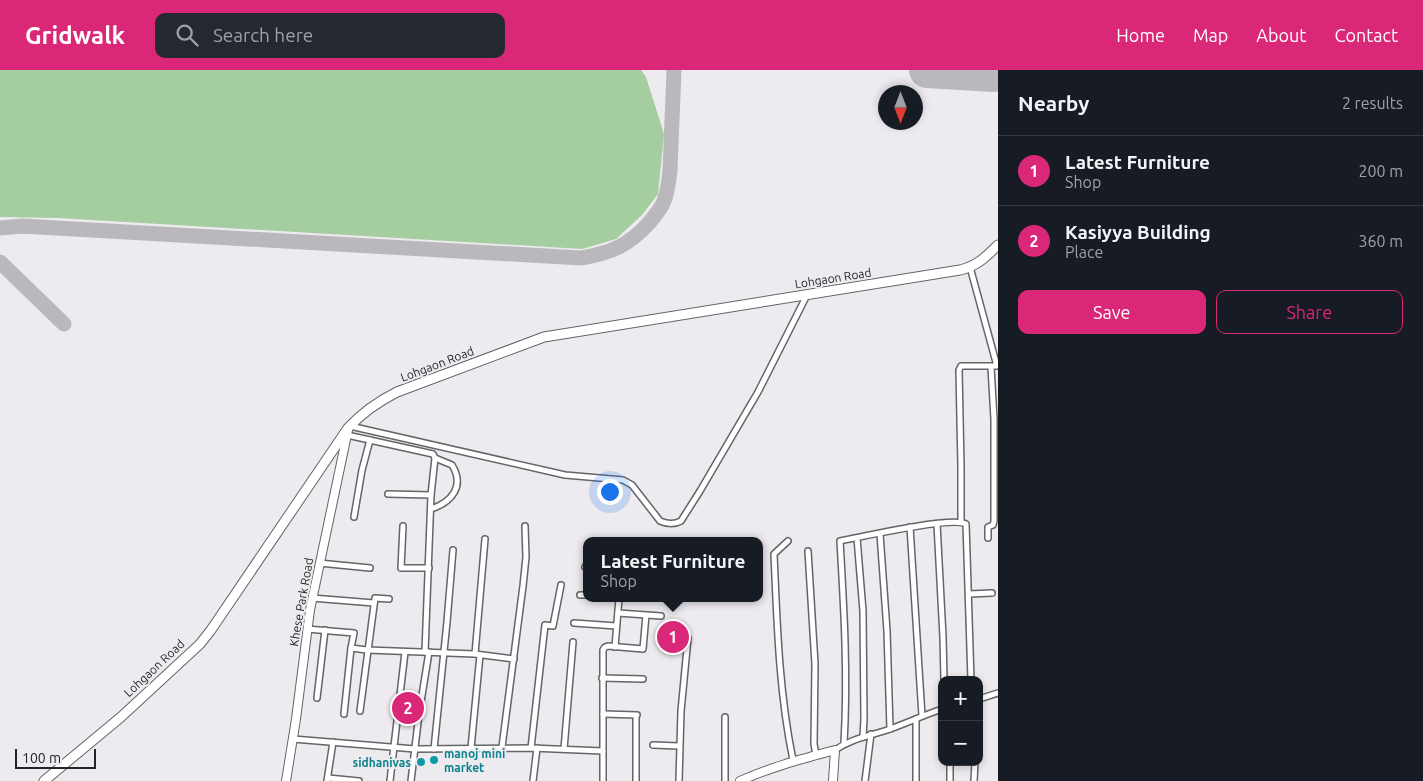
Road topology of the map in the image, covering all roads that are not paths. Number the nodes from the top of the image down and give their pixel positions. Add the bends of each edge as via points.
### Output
1 (998, 245) edge
2 (970, 268) junction
3 (808, 295) junction
4 (996, 355) edge
5 (995, 367) edge
6 (349, 429) junction
7 (370, 440) junction
8 (435, 458) junction
9 (388, 494) dead end
10 (431, 495) junction
11 (431, 509) junction
12 (354, 517) dead end
13 (960, 522) junction
14 (937, 524) junction
15 (404, 526) dead end
16 (525, 526) dead end
17 (910, 527) junction
18 (880, 534) junction
19 (857, 538) junction
20 (988, 538) dead end
21 (486, 539) dead end
22 (788, 542) dead end
23 (452, 550) dead end
24 (808, 551) dead end
25 (319, 563) junction
26 (370, 568) dead end
27 (429, 568) junction
28 (561, 585) dead end
29 (992, 593) dead end
30 (969, 594) junction
31 (312, 598) junction
32 (390, 599) dead end
33 (619, 602) edge
34 (374, 603) junction
35 (618, 613) junction
36 (646, 615) junction
37 (661, 616) dead end
38 (574, 623) dead end
39 (616, 626) junction
40 (307, 629) junction
41 (325, 630) junction
42 (664, 636) dead end
43 (573, 642) dead end
44 (615, 647) junction
45 (351, 648) junction
46 (368, 650) junction
47 (405, 652) junction
48 (427, 652) junction
49 (444, 653) junction
50 (477, 655) junction
51 (514, 659) junction
52 (944, 676) edge
53 (971, 676) edge
54 (602, 678) junction
55 (643, 679) dead end
56 (998, 693) edge
57 (317, 698) dead end
58 (983, 698) edge
59 (938, 710) edge
60 (360, 711) dead end
61 (344, 714) dead end
62 (603, 714) junction
63 (922, 716) junction
64 (725, 717) dead end
65 (916, 719) junction
66 (890, 729) junction
67 (871, 734) junction
68 (863, 737) junction
69 (293, 738) junction
70 (333, 742) junction
71 (844, 744) junction
72 (653, 745) dead end
73 (679, 746) junction
74 (502, 747) junction
75 (394, 748) junction
76 (470, 748) junction
77 (534, 748) junction
78 (415, 749) junction
79 (434, 749) junction
80 (564, 749) junction
81 (835, 750) junction
82 (602, 751) junction
83 (816, 755) junction
84 (793, 760) junction
85 (950, 766) edge
86 (975, 766) edge
87 (328, 780) edge
88 (44, 781) edge
89 (286, 781) edge
90 (360, 781) edge
91 (390, 781) edge
92 (412, 781) edge
93 (533, 781) edge
94 (603, 781) edge
95 (636, 781) edge
96 (679, 781) edge
97 (725, 781) edge
98 (740, 781) edge
99 (833, 781) edge
100 (865, 781) edge
101 (916, 781) edge
102 (950, 781) edge
103 (974, 781) edge

1 - 2 main road, Lohgaon Road
2 - 3 main road, Lohgaon Road
2 - 4 street
3 - 6 main road, Lohgaon Road via 544,337 397,392 368,410
3 - 6 street via 758,392 700,491 676,523 660,521 632,485 623,480 565,476
4 - 5 street
5 - 13 street via 962,366 959,370
5 - 20 street via 994,521 988,527
6 - 7 street
6 - 25 street, Khese Park Road
6 - 88 main road, Lohgaon Road via 200,644 121,717
7 - 8 street via 433,454
7 - 12 street
8 - 10 street
8 - 11 street via 452,465 458,484 442,504
9 - 10 street
10 - 11 street
11 - 27 street
13 - 14 street
13 - 30 street via 966,524
14 - 17 street
14 - 52 street
15 - 27 street via 401,568
16 - 51 street via 526,557
17 - 18 street
17 - 63 street
18 - 19 street
18 - 66 street
19 - 68 street via 863,611
19 - 71 street via 840,541 846,653
21 - 50 street
22 - 84 street via 774,554 781,683
23 - 49 street
24 - 83 street
25 - 26 street
25 - 31 street, Khese Park Road
27 - 48 street
28 - 77 street via 553,626 545,625
29 - 30 street
30 - 53 street
31 - 34 street
31 - 40 street, Khese Park Road
32 - 34 street via 375,598
33 - 35 street
34 - 46 street
35 - 36 street
35 - 39 street
36 - 37 street
36 - 44 street via 643,649
38 - 39 street
39 - 44 street
40 - 41 street
40 - 69 street, Khese Park Road
41 - 45 street via 354,633
41 - 57 street
42 - 73 street via 688,638
43 - 80 street
44 - 54 street via 608,646 603,650
45 - 46 street
45 - 61 street
46 - 47 street
46 - 60 street
47 - 48 street
47 - 75 street
48 - 49 street
48 - 78 street
49 - 50 street
49 - 79 street
50 - 51 street
50 - 76 street
51 - 74 street
54 - 55 street
54 - 62 street
56 - 58 street
59 - 63 street
62 - 82 street
62 - 95 street via 636,715
63 - 65 street
64 - 97 street
65 - 66 street
65 - 101 street
66 - 67 street
67 - 68 street
67 - 100 street
68 - 71 street
69 - 70 street
69 - 89 street, Khese Park Road
70 - 75 street
70 - 87 street
71 - 81 street
72 - 73 street
73 - 96 street
74 - 76 street
74 - 77 street
75 - 78 street
75 - 91 street
76 - 79 street
77 - 80 street
77 - 93 street
78 - 79 street
78 - 92 street
80 - 82 street
81 - 83 street
81 - 99 street
82 - 94 street
83 - 84 street
84 - 98 street
85 - 102 street
86 - 103 street
87 - 90 street

